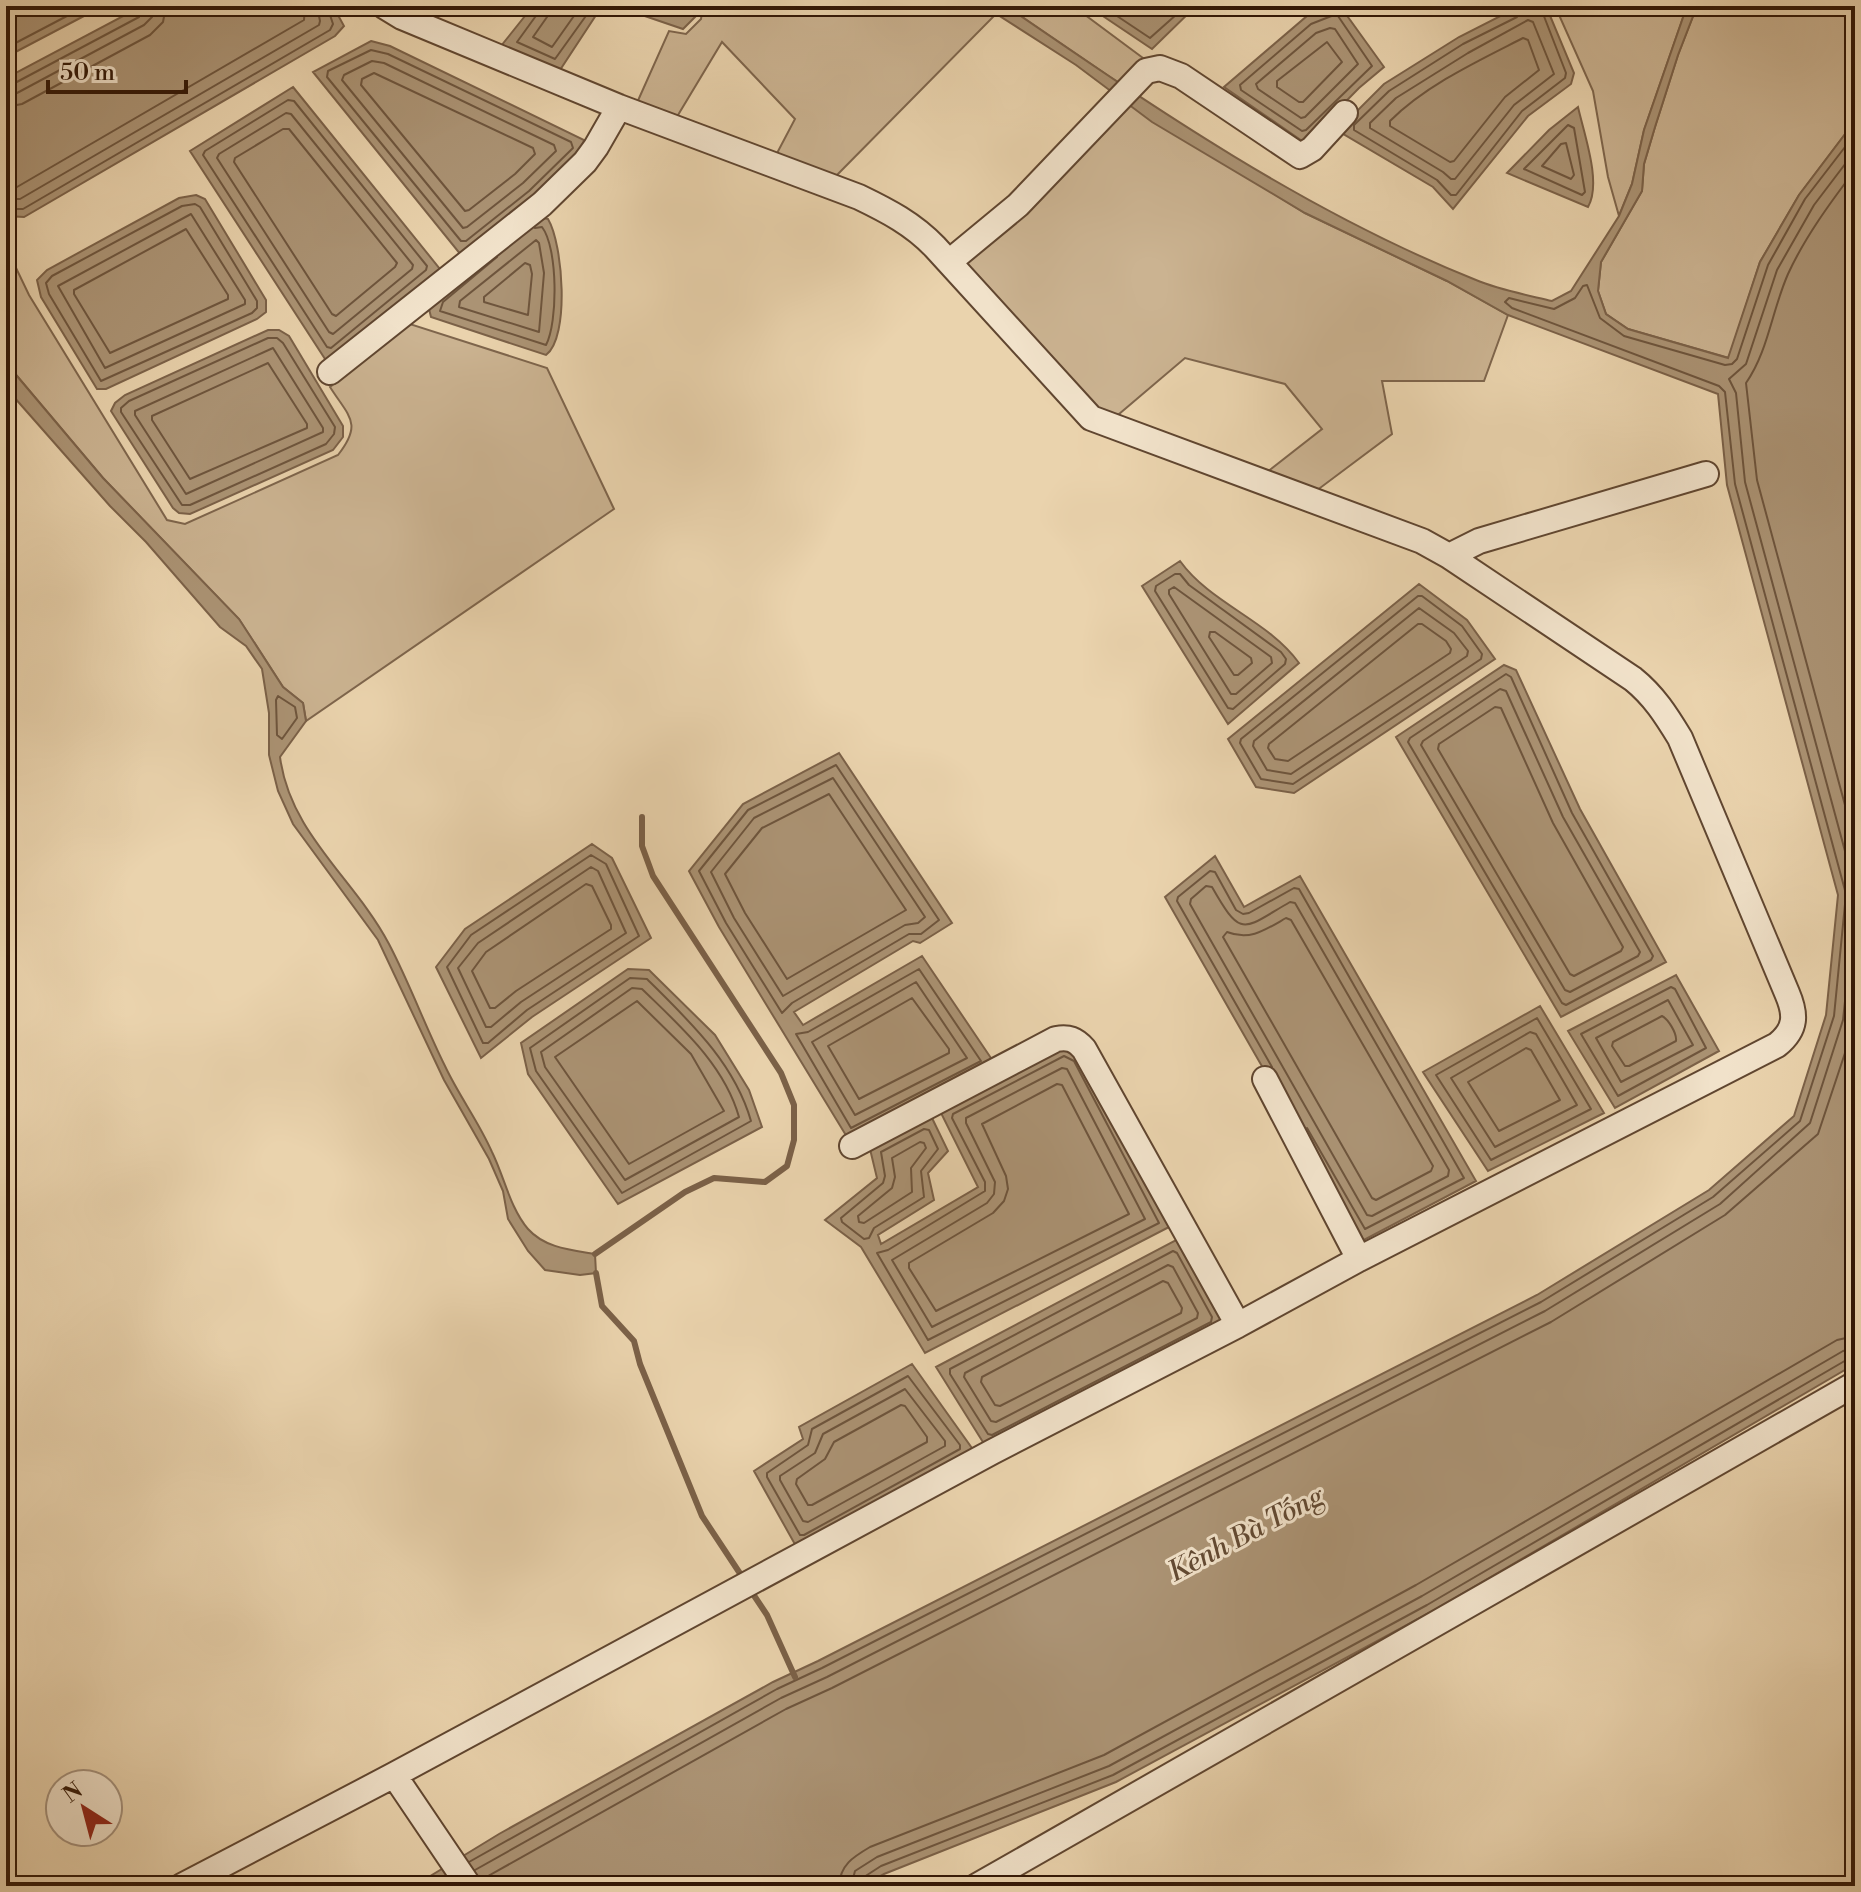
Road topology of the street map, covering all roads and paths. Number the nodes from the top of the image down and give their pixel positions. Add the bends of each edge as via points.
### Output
1 (384, 6) edge
2 (619, 107) junction
3 (1345, 113) dead end
4 (949, 262) junction
5 (330, 372) dead end
6 (1706, 474) dead end
7 (1449, 556) junction
8 (1265, 1079) dead end
9 (852, 1146) dead end
10 (1359, 1259) junction
11 (1238, 1325) junction
12 (1855, 1384) edge
13 (394, 1775) junction
14 (182, 1886) edge
15 (469, 1886) edge
16 (977, 1886) edge

1 - 2 street
2 - 4 street via 859,197 916,228
2 - 5 street via 585,162 542,204
3 - 4 street via 1300,156 1181,76 1160,68 1146,71 1018,205
4 - 7 street via 1091,418 1422,541
6 - 7 street via 1479,541
7 - 10 street via 1633,679 1662,707 1680,738 1795,1017 1793,1028 1777,1045
8 - 10 street
9 - 11 street via 1056,1039 1077,1041
10 - 11 street
11 - 13 street
12 - 16 street
13 - 14 street
13 - 15 street

